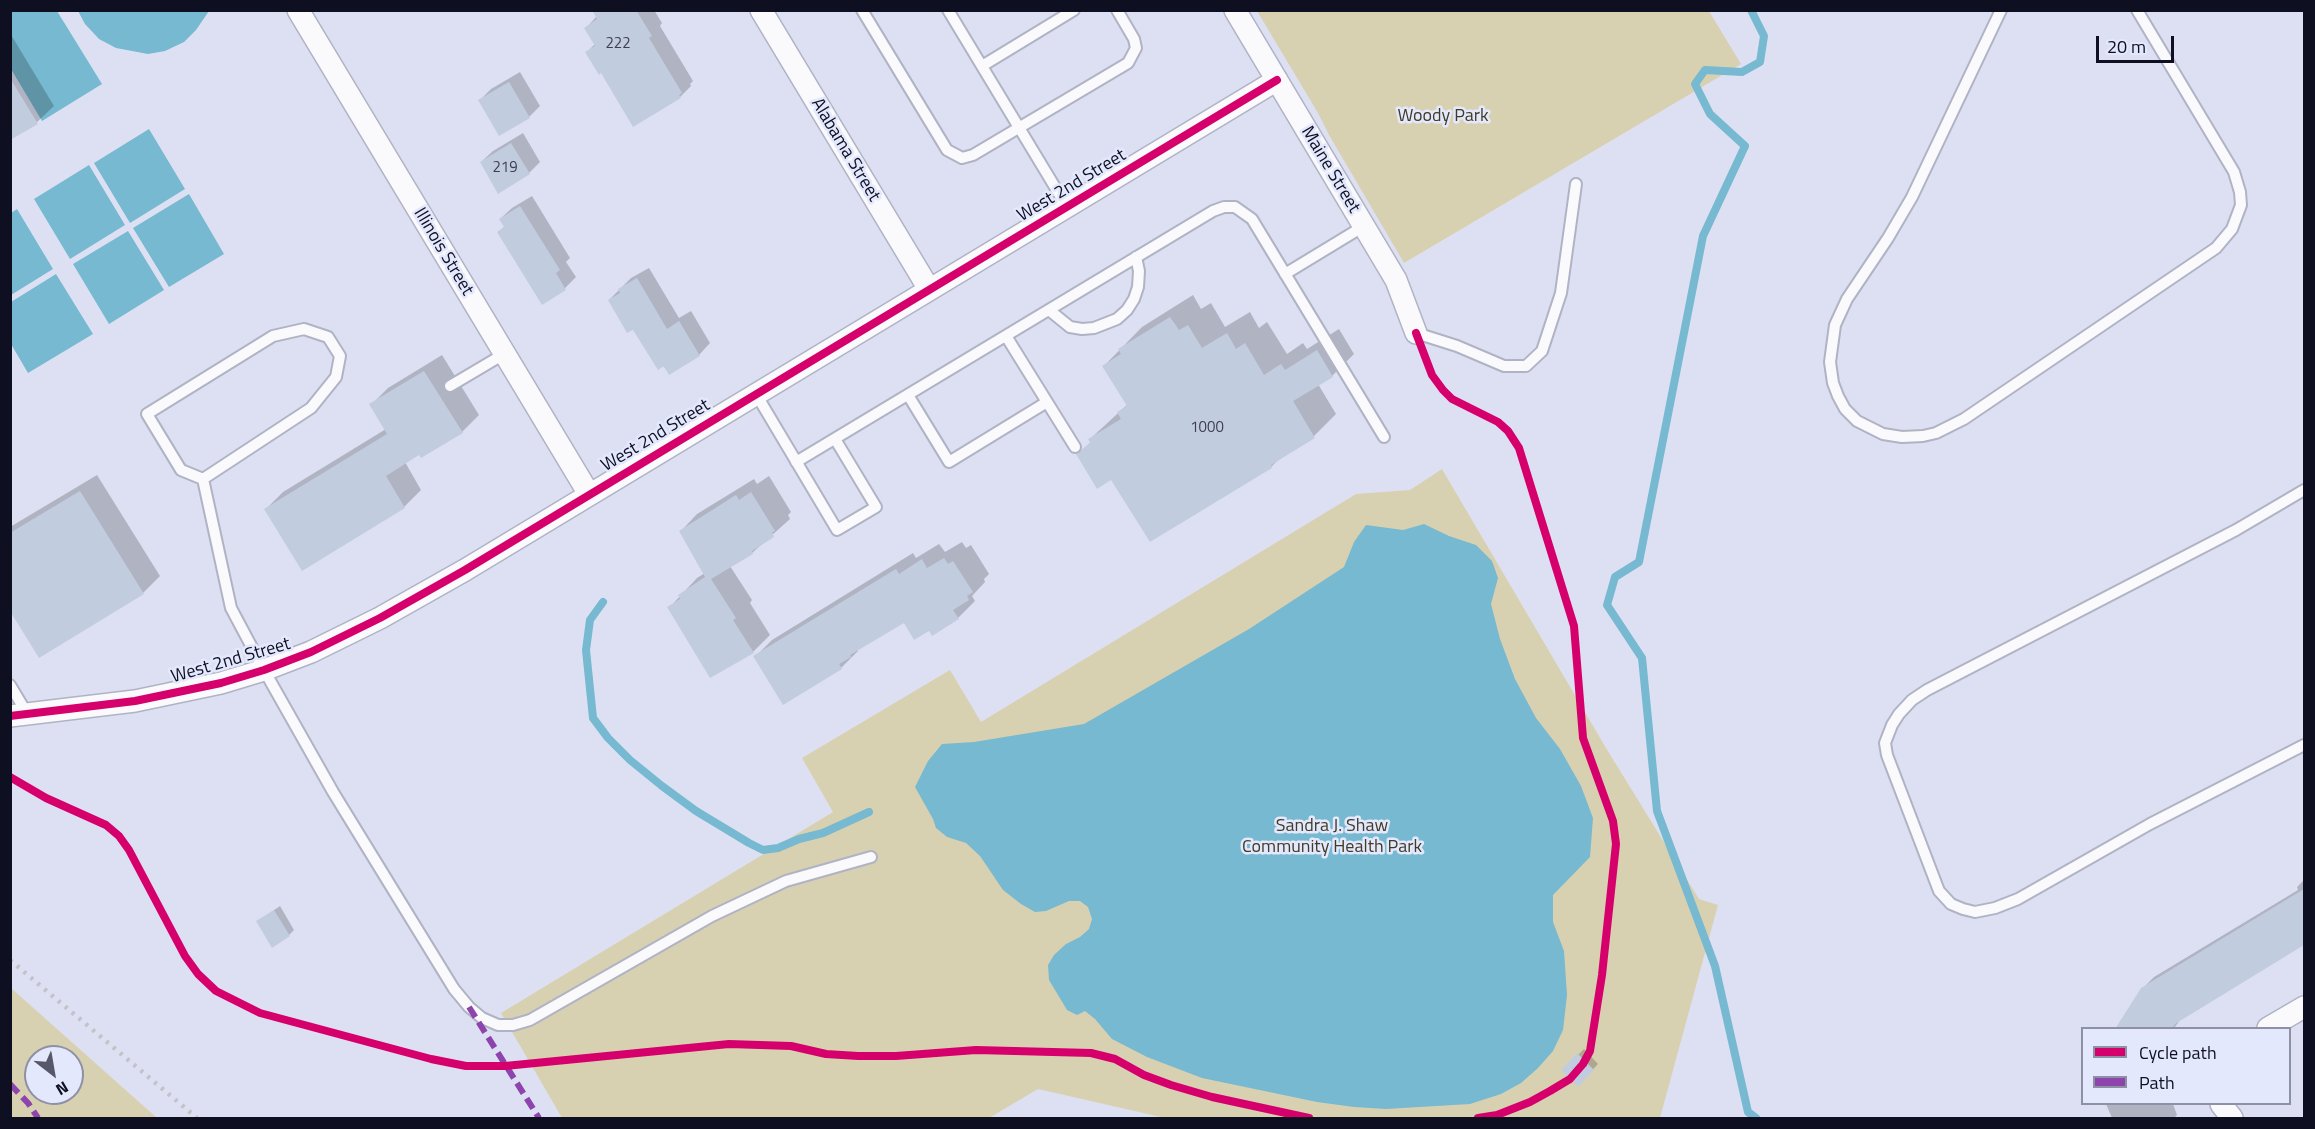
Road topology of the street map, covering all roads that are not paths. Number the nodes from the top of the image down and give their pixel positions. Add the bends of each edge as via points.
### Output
1 (298, 10) edge
2 (761, 10) edge
3 (862, 10) edge
4 (948, 10) edge
5 (1074, 10) edge
6 (1117, 10) edge
7 (1235, 10) edge
8 (2001, 10) edge
9 (2137, 10) edge
10 (982, 66) junction
11 (1276, 80) junction
12 (1019, 128) junction
13 (1576, 184) dead end
14 (1067, 207) junction
15 (1364, 226) junction
16 (1136, 257) junction
17 (1285, 274) junction
18 (929, 290) junction
19 (1048, 310) junction
20 (1416, 333) joint
21 (1006, 336) junction
22 (504, 354) junction
23 (450, 386) dead end
24 (756, 394) junction
25 (908, 395) junction
26 (1047, 402) junction
27 (1383, 436) dead end
28 (835, 439) junction
29 (1075, 447) dead end
30 (796, 462) junction
31 (203, 479) junction
32 (2304, 490) edge
33 (589, 494) junction
34 (264, 670) junction
35 (10, 685) edge
36 (19, 716) edge
37 (2304, 745) edge
38 (871, 857) dead end
39 (2304, 1007) edge
40 (2271, 1027) edge
41 (2222, 1105) edge
42 (2232, 1119) edge

1 - 22 street, Illinois Street
2 - 18 street, Alabama Street
3 - 12 lane via 947,150 962,158
4 - 10 lane
5 - 10 lane
6 - 12 lane via 1134,39 1133,57
7 - 11 street, Maine Street
8 - 9 lane via 1912,196 1847,299 1835,325 1830,355 1838,396 1857,421 1883,434 1902,438 1923,436 1964,419 2216,248 2232,229 2241,205 2234,172
10 - 12 lane
11 - 14 street, West 2nd Street
11 - 15 street, Maine Street
12 - 14 lane
13 - 20 lane via 1561,293 1542,351 1526,366 1504,366
14 - 18 street, West 2nd Street
15 - 17 lane
15 - 20 street, Maine Street via 1396,280
16 - 17 lane via 1212,211 1235,207 1251,219
16 - 19 lane
16 - 19 lane via 1138,286 1127,310 1117,319 1082,329 1070,327
17 - 27 lane
18 - 24 street, West 2nd Street
19 - 21 lane
21 - 25 lane
21 - 26 lane
22 - 23 lane
22 - 33 street, Illinois Street
24 - 30 lane
24 - 33 street, West 2nd Street
25 - 26 lane via 949,462
25 - 28 lane
26 - 29 lane
28 - 30 lane
28 - 30 lane via 876,507 837,530
31 - 31 lane via 181,470 147,414 273,336 304,329 328,337 340,356 336,377 311,408
31 - 34 lane via 231,608
32 - 37 lane via 2230,534 1936,684 1907,704 1885,742 1939,891 1951,904 1974,912 2018,899 2150,824
33 - 34 street, West 2nd Street via 380,618
34 - 36 street, West 2nd Street via 180,693
34 - 38 lane via 333,792 454,989 468,1007 498,1025 530,1020 712,916 786,881
35 - 36 lane
39 - 40 street
41 - 42 street

